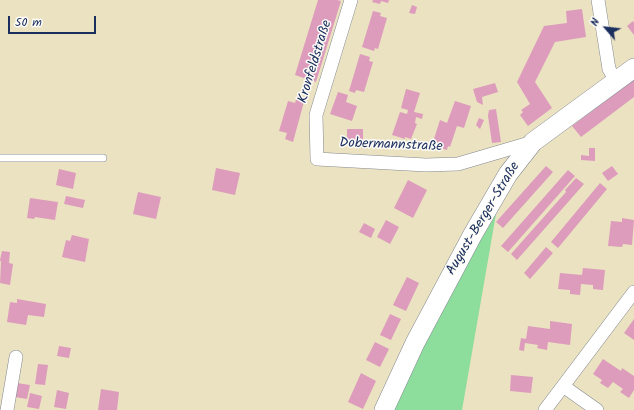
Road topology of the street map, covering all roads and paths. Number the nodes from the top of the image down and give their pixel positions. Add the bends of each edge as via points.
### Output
1 (351, 0) edge
2 (598, 0) edge
3 (634, 68) edge
4 (616, 81) junction
5 (533, 142) junction
6 (0, 158) edge
7 (103, 158) dead end
8 (317, 159) joint
9 (633, 294) edge
10 (16, 357) dead end
11 (564, 386) junction
12 (7, 410) edge
13 (384, 410) edge
14 (545, 410) edge
15 (597, 410) edge

1 - 8 street, Kronfeldstraße via 316,115
2 - 4 street via 609,69
3 - 4 street, August-Berger-Straße
4 - 5 street, August-Berger-Straße
5 - 8 street, Dobermannstraße via 458,164 426,165
5 - 13 street, August-Berger-Straße via 508,174 473,234 414,343
6 - 7 lane
9 - 11 street
10 - 12 street
11 - 14 street
11 - 15 street

